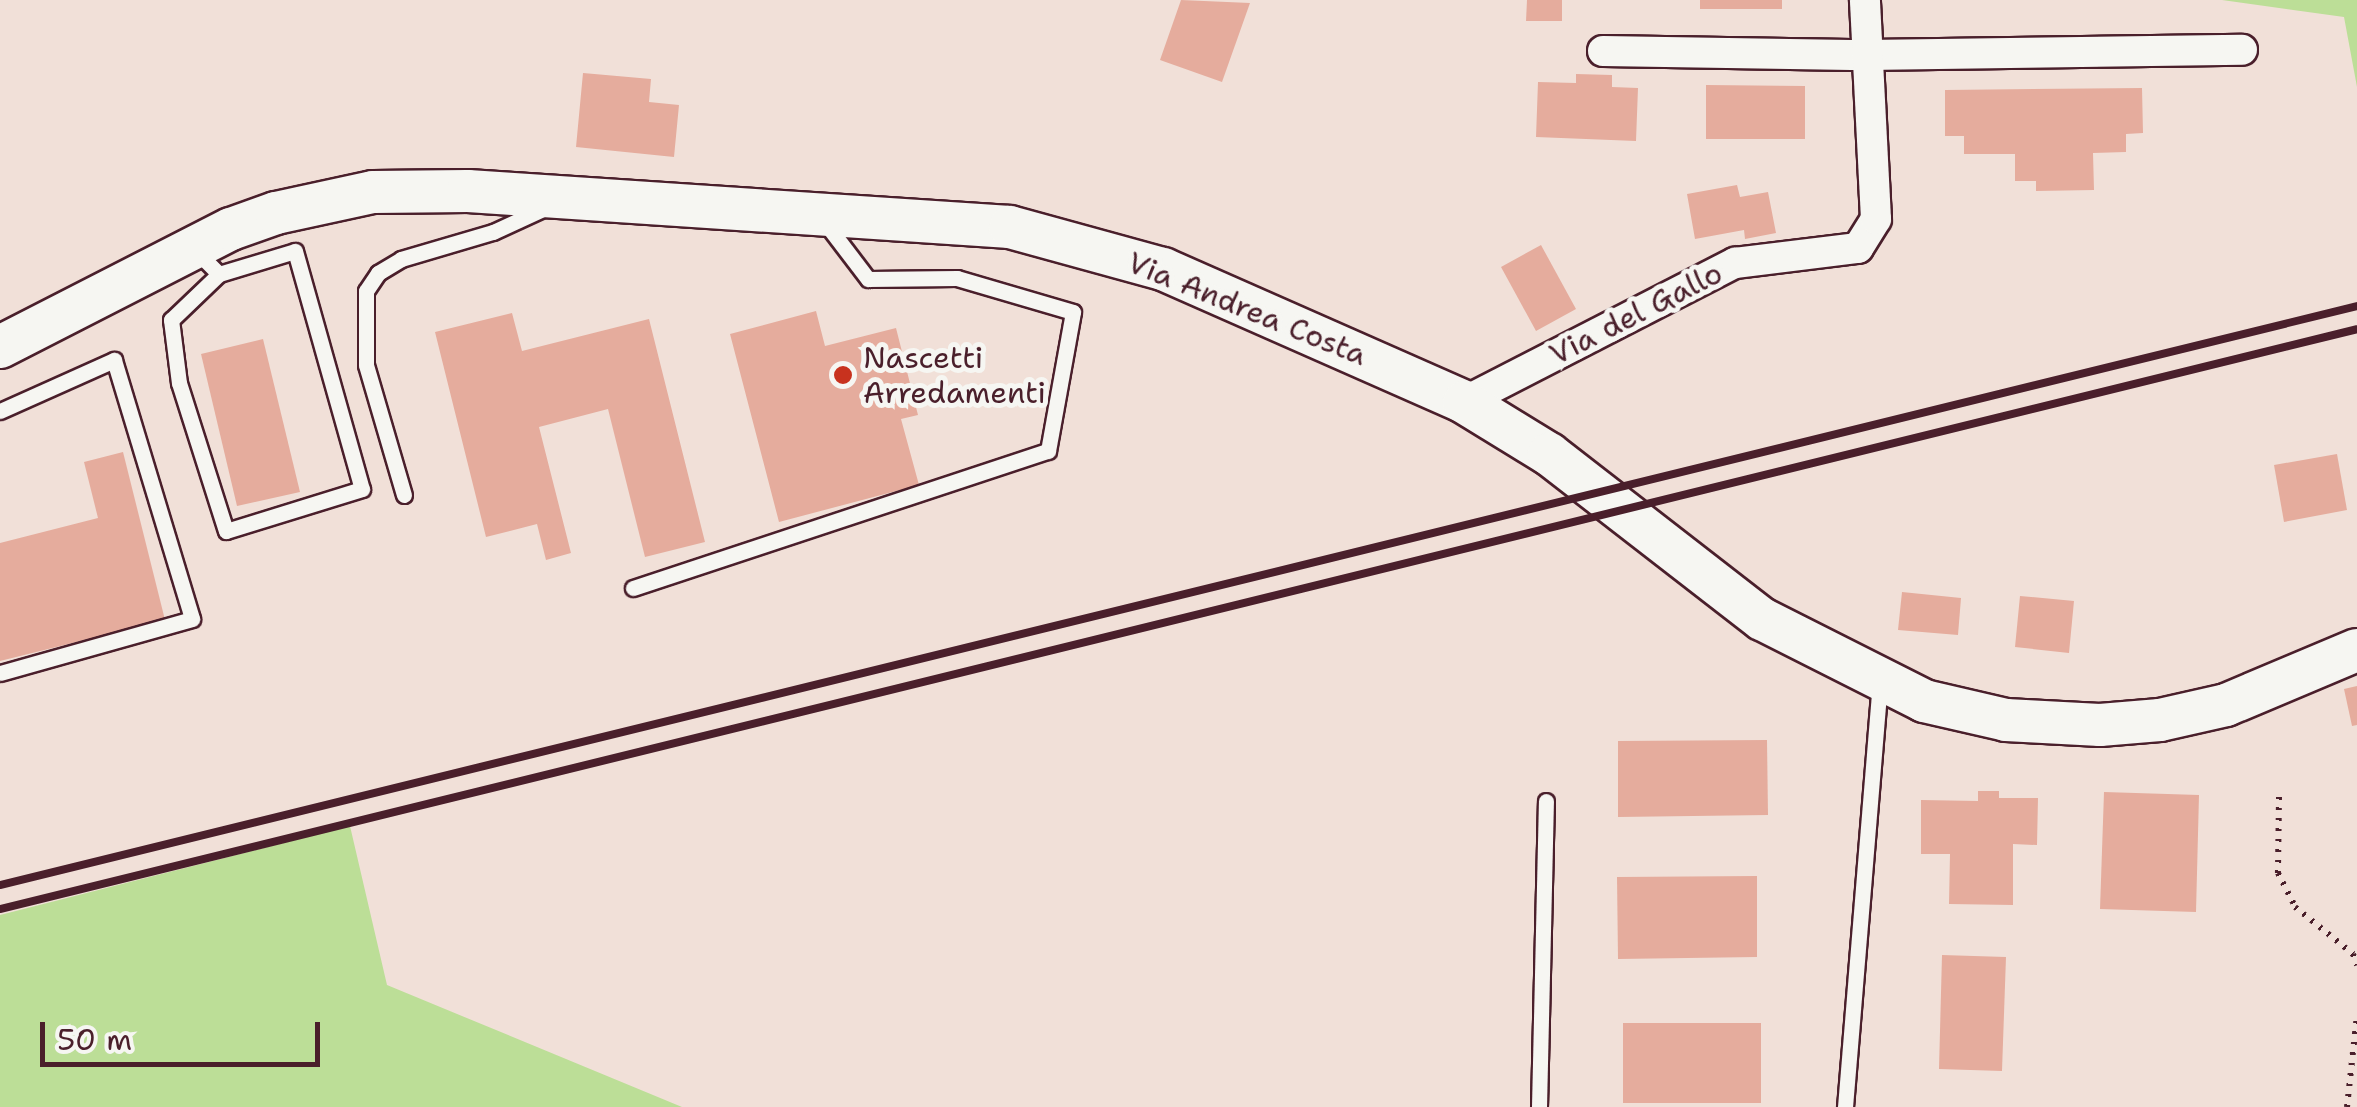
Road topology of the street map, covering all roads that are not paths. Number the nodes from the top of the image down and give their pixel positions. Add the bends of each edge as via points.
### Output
1 (1866, 0) edge
2 (1602, 50) dead end
3 (2242, 50) dead end
4 (1867, 55) junction
5 (570, 197) junction
6 (817, 213) junction
7 (205, 260) junction
8 (0, 347) edge
9 (1464, 402) junction
10 (0, 411) edge
11 (404, 495) dead end
12 (633, 588) dead end
13 (2357, 650) edge
14 (0, 673) edge
15 (1880, 681) junction
16 (1546, 801) dead end
17 (1540, 1107) edge
18 (1845, 1107) edge

1 - 4 street, Via del Gallo
2 - 4 street
3 - 4 street
4 - 9 street, Via del Gallo via 1876,220 1858,248 1735,264
5 - 6 main road, Via Andrea Costa
5 - 7 main road, Via Andrea Costa via 373,192 276,213
5 - 11 lane via 493,232 401,259 378,273 366,291 366,365
6 - 9 main road, Via Andrea Costa via 1010,227 1163,269
6 - 12 lane via 868,279 957,278 1073,312 1048,451
7 - 7 lane via 295,251 362,489 226,531 179,384 171,320
7 - 8 main road, Via Andrea Costa
9 - 15 main road, Via Andrea Costa via 1548,454 1762,619
10 - 14 lane via 114,360 192,619
13 - 15 main road, Via Andrea Costa via 2226,705 2100,725 1966,713
15 - 18 lane
16 - 17 lane

